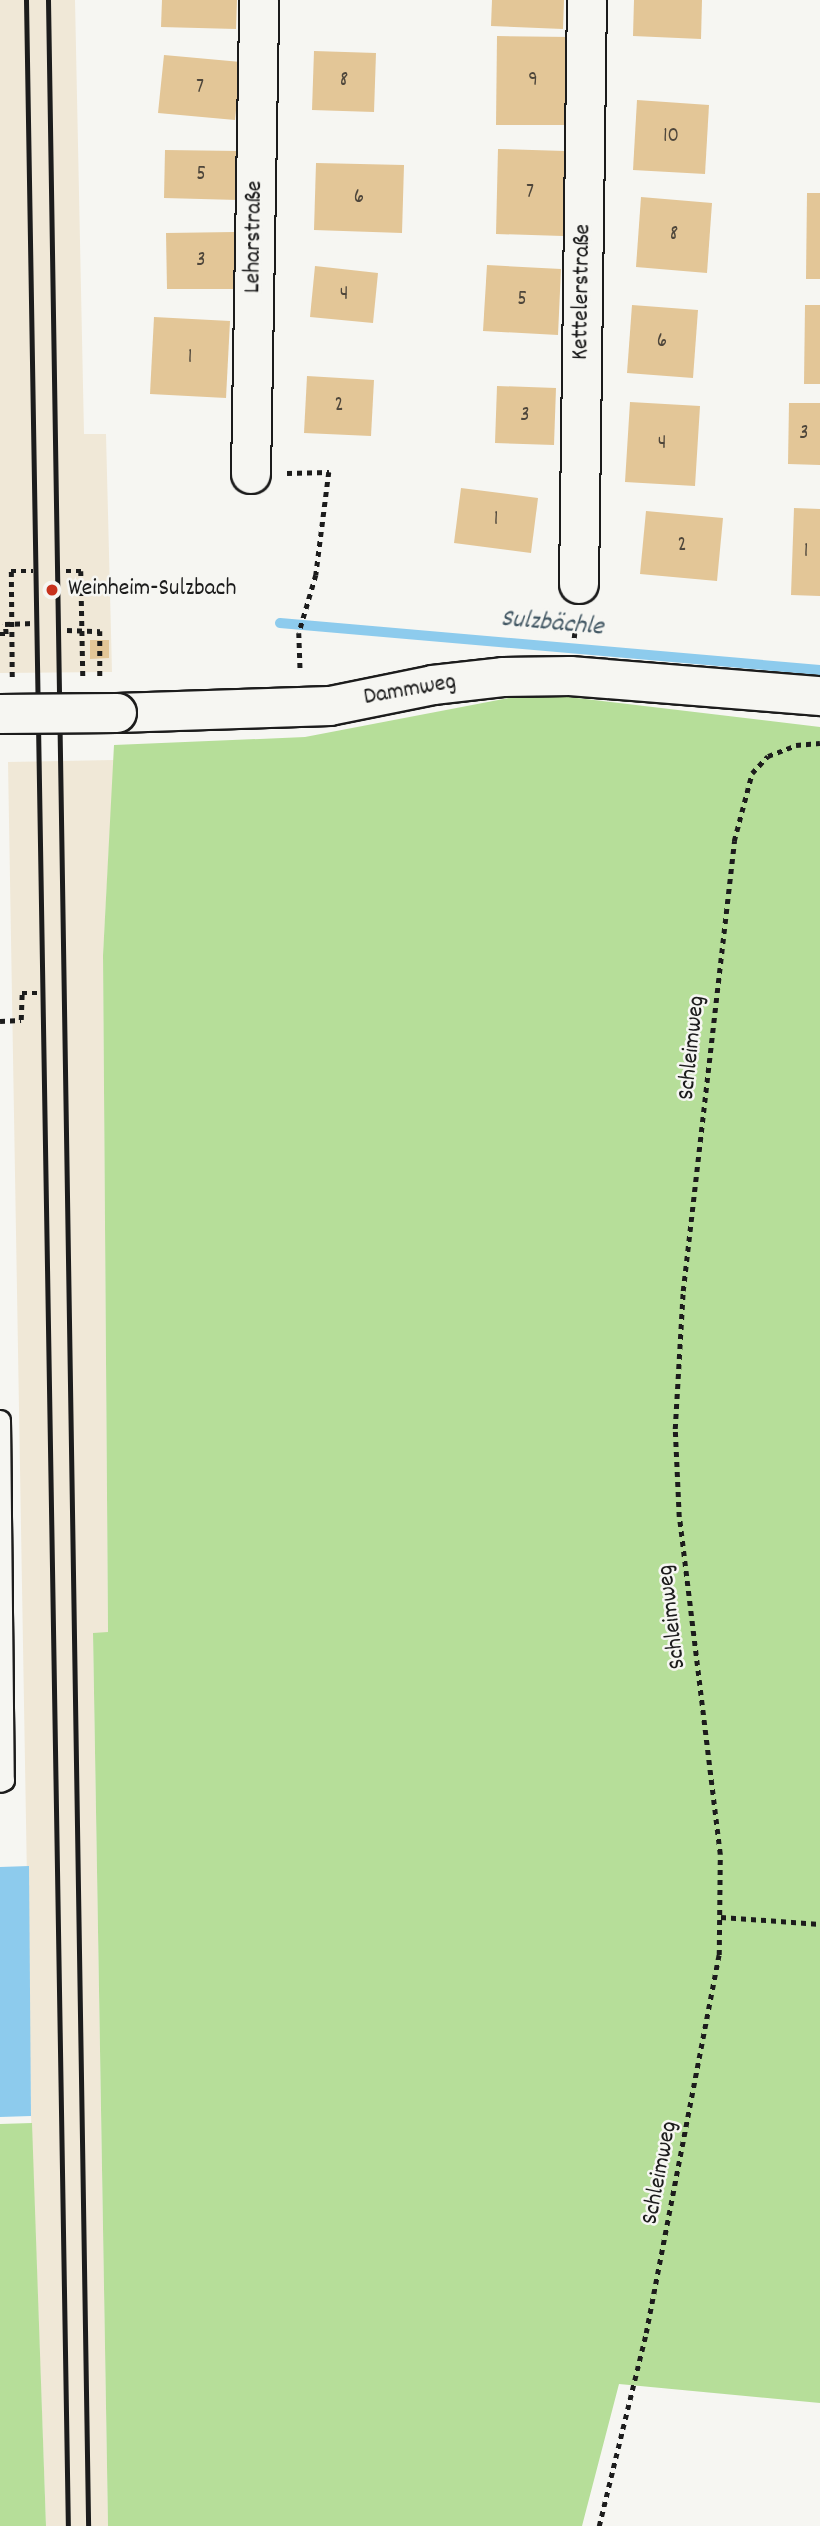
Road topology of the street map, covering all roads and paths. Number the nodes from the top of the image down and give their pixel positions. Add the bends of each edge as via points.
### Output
1 (259, 0) edge
2 (587, 0) edge
3 (251, 474) joint
4 (33, 571) dead end
5 (66, 571) dead end
6 (579, 583) dead end
7 (34, 624) dead end
8 (67, 630) dead end
9 (0, 634) edge
10 (300, 670) dead end
11 (83, 682) dead end
12 (820, 696) edge
13 (109, 698) junction
14 (6, 699) edge
15 (820, 743) edge
16 (37, 993) dead end
17 (0, 1021) edge
18 (0, 1420) edge
19 (0, 1782) edge
20 (722, 1917) junction
21 (820, 1924) edge
22 (599, 2526) edge

1 - 3 street, Leharstraße
2 - 6 street, Kettelerstraße
3 - 10 path via 329,472 316,575 299,633
4 - 14 path via 11,571
5 - 11 path via 81,571
7 - 9 path via 5,624 6,634
8 - 13 path via 100,631
12 - 13 street, Dammweg via 570,676 433,685 330,706
13 - 14 street, Dammweg, bridge
15 - 20 path, Schleimweg via 796,745 768,756 752,773 744,796 734,841 683,1291 675,1429 679,1517 720,1854
16 - 17 path via 22,993 21,1020
18 - 19 lane via 4,1780
20 - 21 path
20 - 22 path, Schleimweg via 706,2038 646,2333

